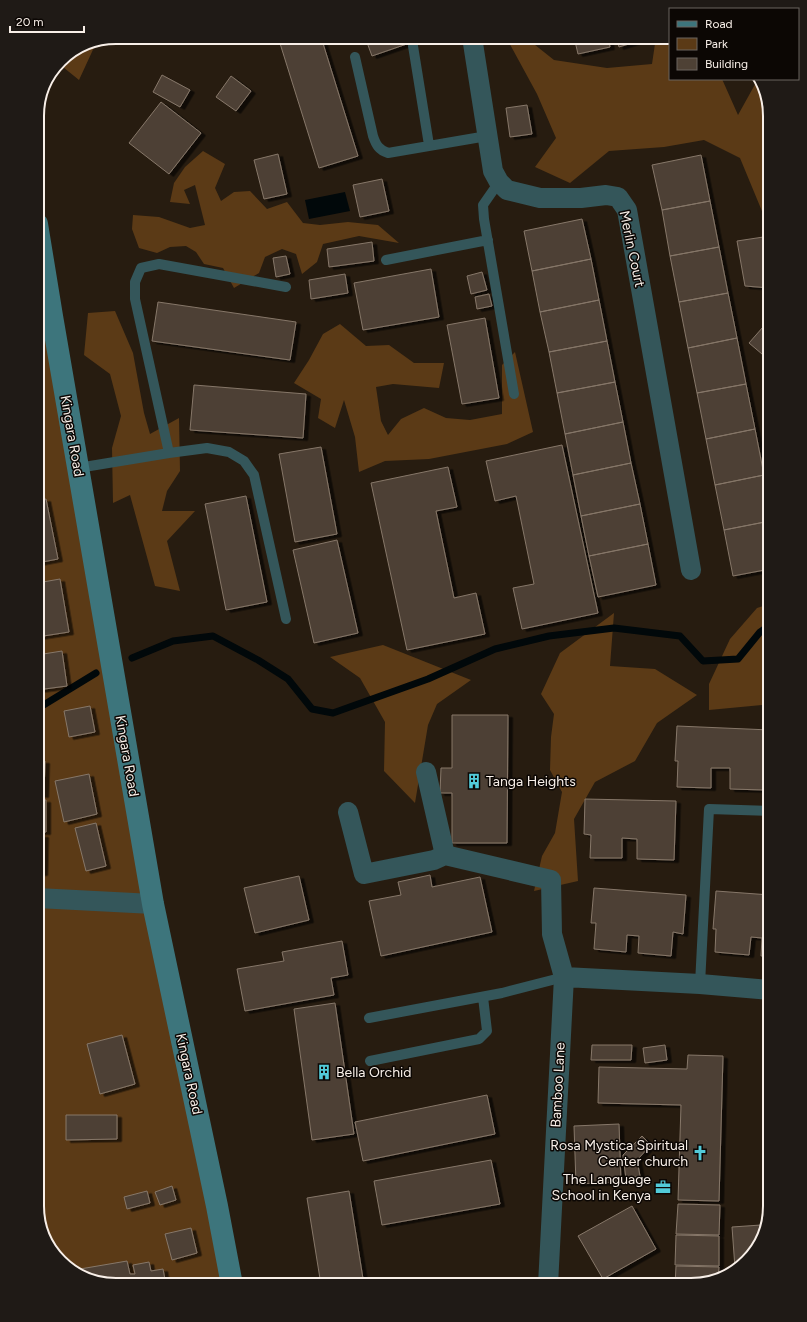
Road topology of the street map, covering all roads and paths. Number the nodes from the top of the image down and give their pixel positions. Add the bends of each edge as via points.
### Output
1 (473, 44) edge
2 (413, 46) dead end
3 (355, 57) dead end
4 (487, 136) junction
5 (429, 145) junction
6 (499, 182) junction
7 (488, 240) junction
8 (386, 260) dead end
9 (286, 287) dead end
10 (44, 315) edge
11 (514, 394) dead end
12 (170, 453) junction
13 (78, 468) junction
14 (691, 570) dead end
15 (286, 619) dead end
16 (426, 772) dead end
17 (763, 811) edge
18 (348, 812) dead end
19 (445, 855) junction
20 (44, 898) edge
21 (153, 904) junction
22 (564, 977) junction
23 (700, 984) junction
24 (763, 989) edge
25 (483, 997) junction
26 (369, 1018) dead end
27 (370, 1061) dead end
28 (231, 1278) edge
29 (548, 1278) edge

1 - 4 street
2 - 5 lane
3 - 5 lane via 377,147 388,153
4 - 5 lane
4 - 6 street via 493,171
6 - 7 lane via 483,204
6 - 14 street, Merlin Court via 507,190 540,198 606,195 618,197 627,210
7 - 8 lane
7 - 11 lane
9 - 12 lane via 159,264 141,268 135,282 135,300
10 - 13 main road, Kingara Road
12 - 13 lane
12 - 15 lane via 207,448 229,452 248,466 254,475
13 - 21 main road, Kingara Road
16 - 19 street
17 - 23 lane via 709,809
18 - 19 street via 364,874 434,860
19 - 22 street, Bamboo Lane via 551,880 552,934
20 - 21 street
21 - 28 main road, Kingara Road
22 - 23 street
22 - 25 lane
22 - 29 street, Bamboo Lane
23 - 24 street
25 - 26 lane
25 - 27 lane via 487,1031 479,1039

